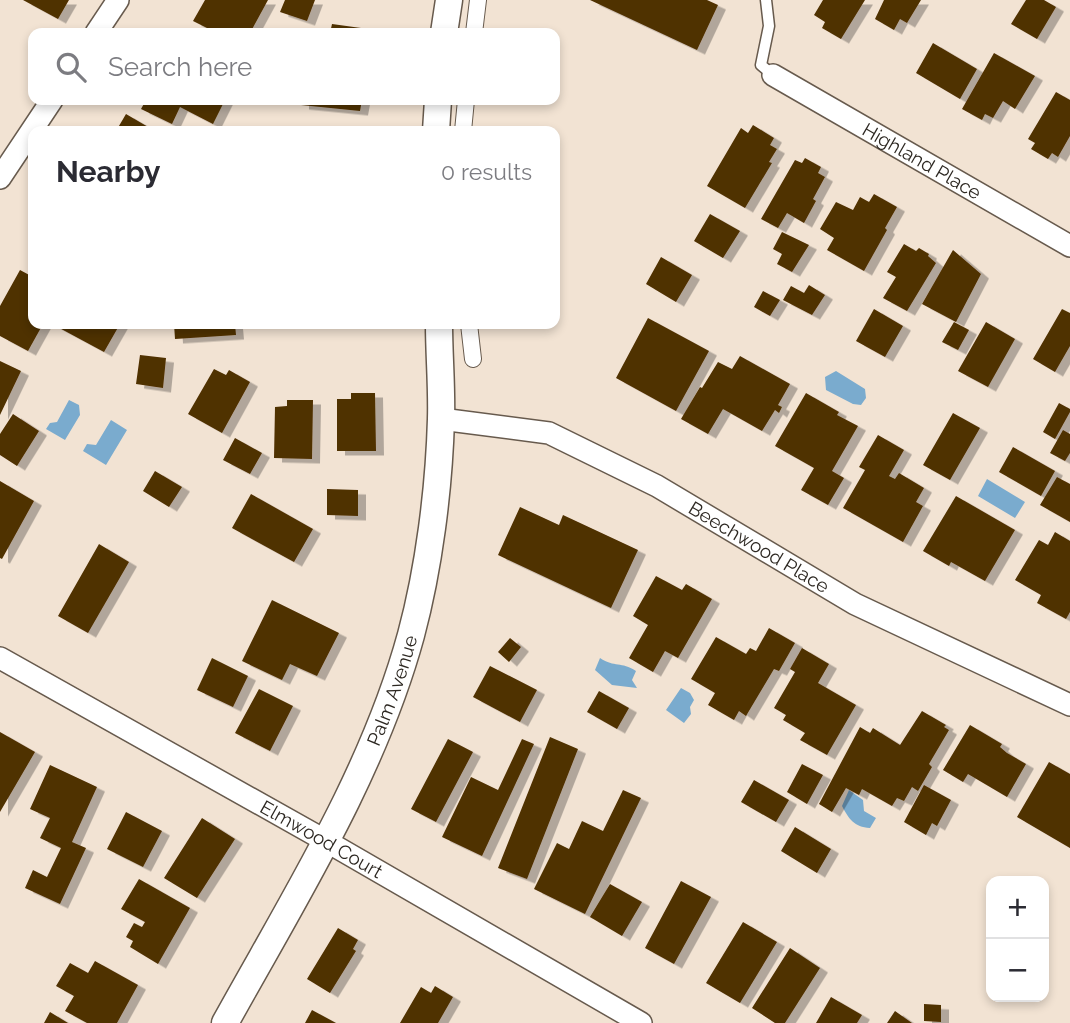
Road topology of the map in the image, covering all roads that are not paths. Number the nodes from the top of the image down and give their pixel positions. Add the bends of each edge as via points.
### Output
1 (118, 0) edge
2 (449, 0) edge
3 (478, 0) edge
4 (766, 0) edge
5 (99, 28) edge
6 (444, 28) edge
7 (475, 28) edge
8 (773, 75) joint
9 (49, 105) edge
10 (438, 105) edge
11 (466, 105) edge
12 (35, 126) edge
13 (436, 126) edge
14 (463, 126) edge
15 (28, 136) edge
16 (0, 178) edge
17 (1070, 246) edge
18 (439, 329) edge
19 (470, 329) edge
20 (473, 359) dead end
21 (441, 419) junction
22 (0, 658) edge
23 (1070, 705) edge
24 (326, 841) junction
25 (225, 1023) edge
26 (640, 1023) edge

1 - 5 street
2 - 6 street
3 - 7 street
4 - 8 lane via 769,26 761,65
8 - 17 street, Highland Place
9 - 12 street
10 - 13 street
11 - 14 street
15 - 16 street
18 - 21 street, Palm Avenue
19 - 20 street
21 - 23 street, Beechwood Place via 549,433 657,486 855,604
21 - 24 street, Palm Avenue via 432,527 411,635 379,730
22 - 24 street, Elmwood Court
24 - 25 street, Palm Avenue
24 - 26 street, Elmwood Court

